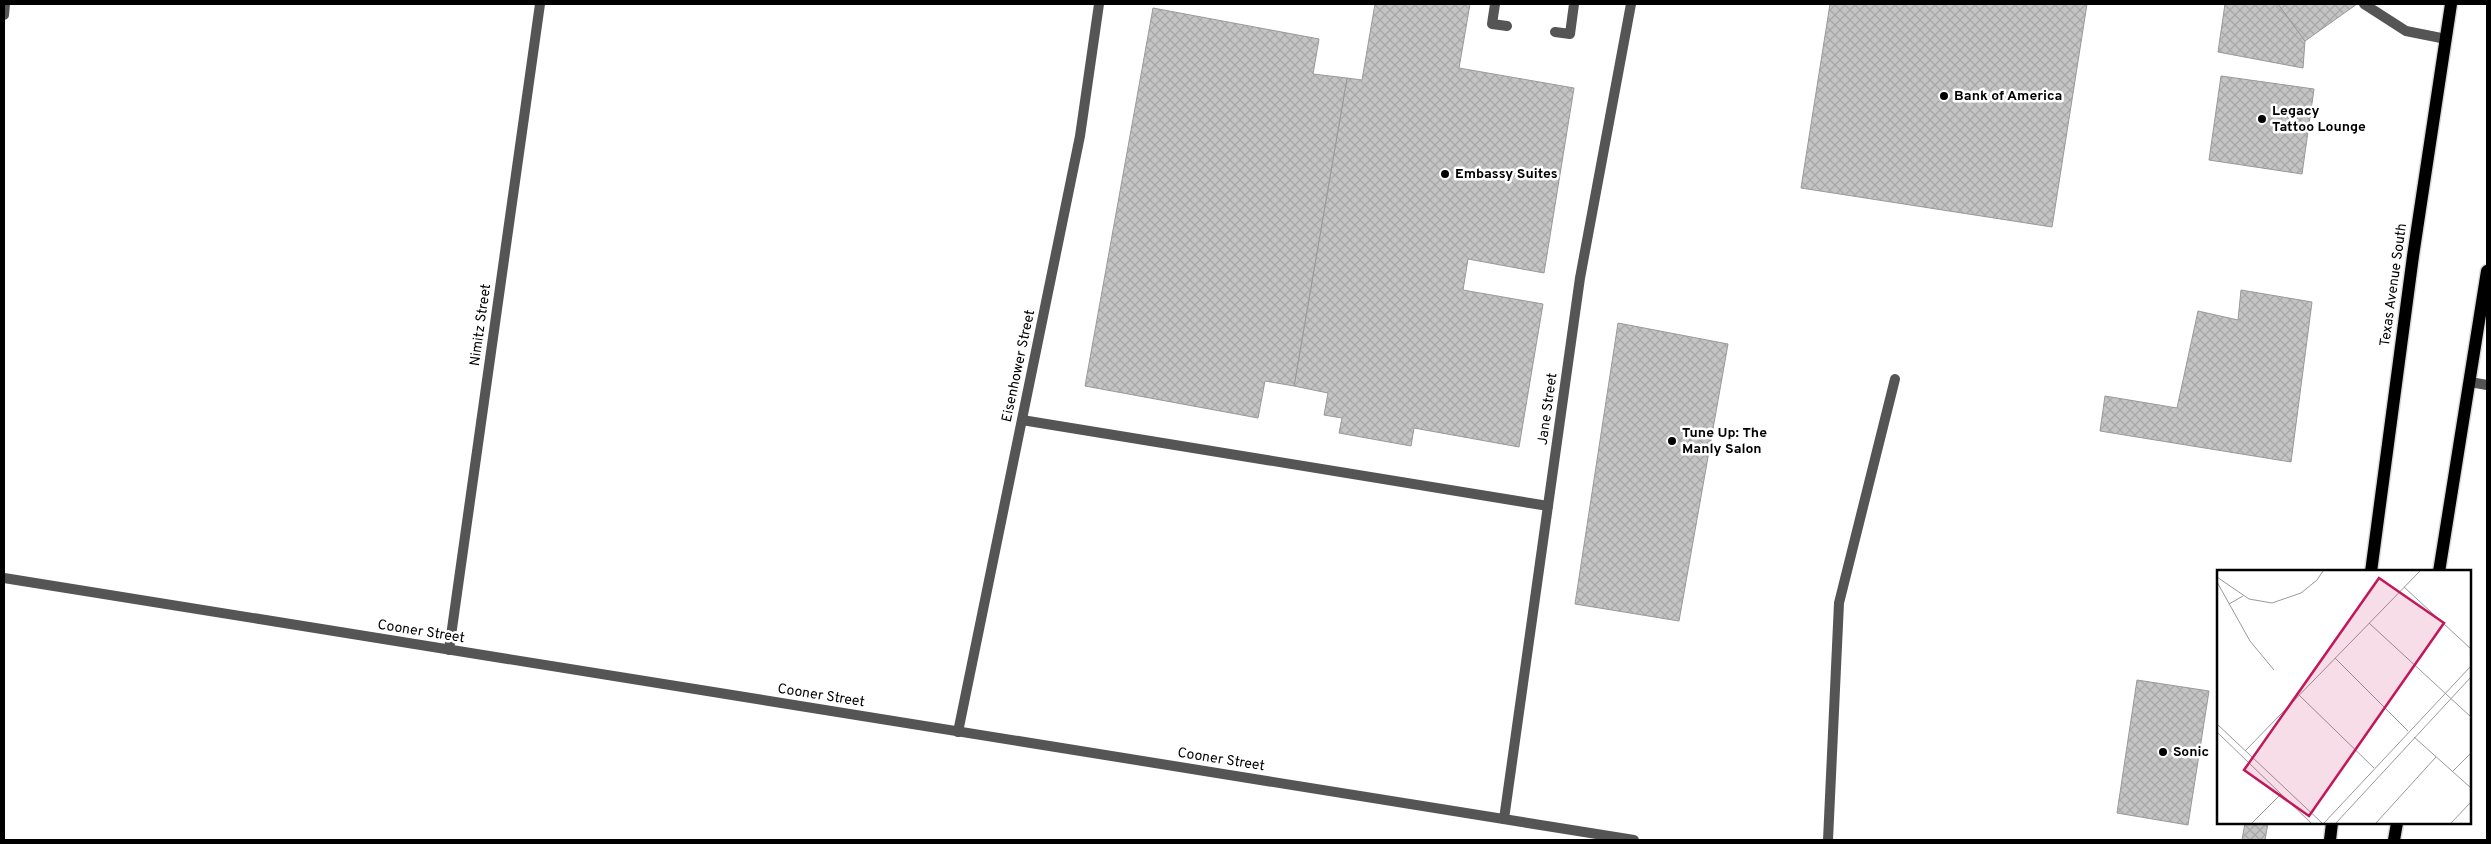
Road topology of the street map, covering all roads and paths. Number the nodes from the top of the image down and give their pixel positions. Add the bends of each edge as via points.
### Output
1 (5, 4) edge
2 (540, 4) edge
3 (1099, 4) edge
4 (1495, 4) edge
5 (1574, 4) edge
6 (1631, 4) edge
7 (2364, 4) edge
8 (2451, 4) edge
9 (4, 15) edge
10 (1507, 26) dead end
11 (1555, 32) dead end
12 (2446, 39) junction
13 (2487, 271) edge
14 (1895, 379) dead end
15 (2470, 382) junction
16 (2487, 384) edge
17 (1022, 420) junction
18 (1548, 506) junction
19 (2371, 570) edge
20 (2439, 570) edge
21 (4, 578) edge
22 (449, 650) junction
23 (958, 732) junction
24 (1504, 819) junction
25 (2332, 824) edge
26 (2397, 824) edge
27 (1634, 840) edge
28 (1828, 840) edge
29 (2330, 840) edge
30 (2394, 840) edge

1 - 9 street
2 - 22 street, Nimitz Street
3 - 17 street, Eisenhower Street via 1080,136
4 - 10 street via 1492,24
5 - 11 street via 1570,34
6 - 18 street, Jane Street via 1580,278
7 - 12 street via 2406,31
8 - 12 main road, Texas Avenue South
12 - 19 main road, Texas Avenue South
13 - 15 main road
14 - 28 street via 1839,604
15 - 16 street
15 - 20 main road
17 - 18 street
17 - 23 street, Eisenhower Street
18 - 24 street, Jane Street
21 - 22 street, Cooner Street
22 - 23 street, Cooner Street
23 - 24 street, Cooner Street
24 - 27 street, Cooner Street
25 - 29 main road
26 - 30 main road

